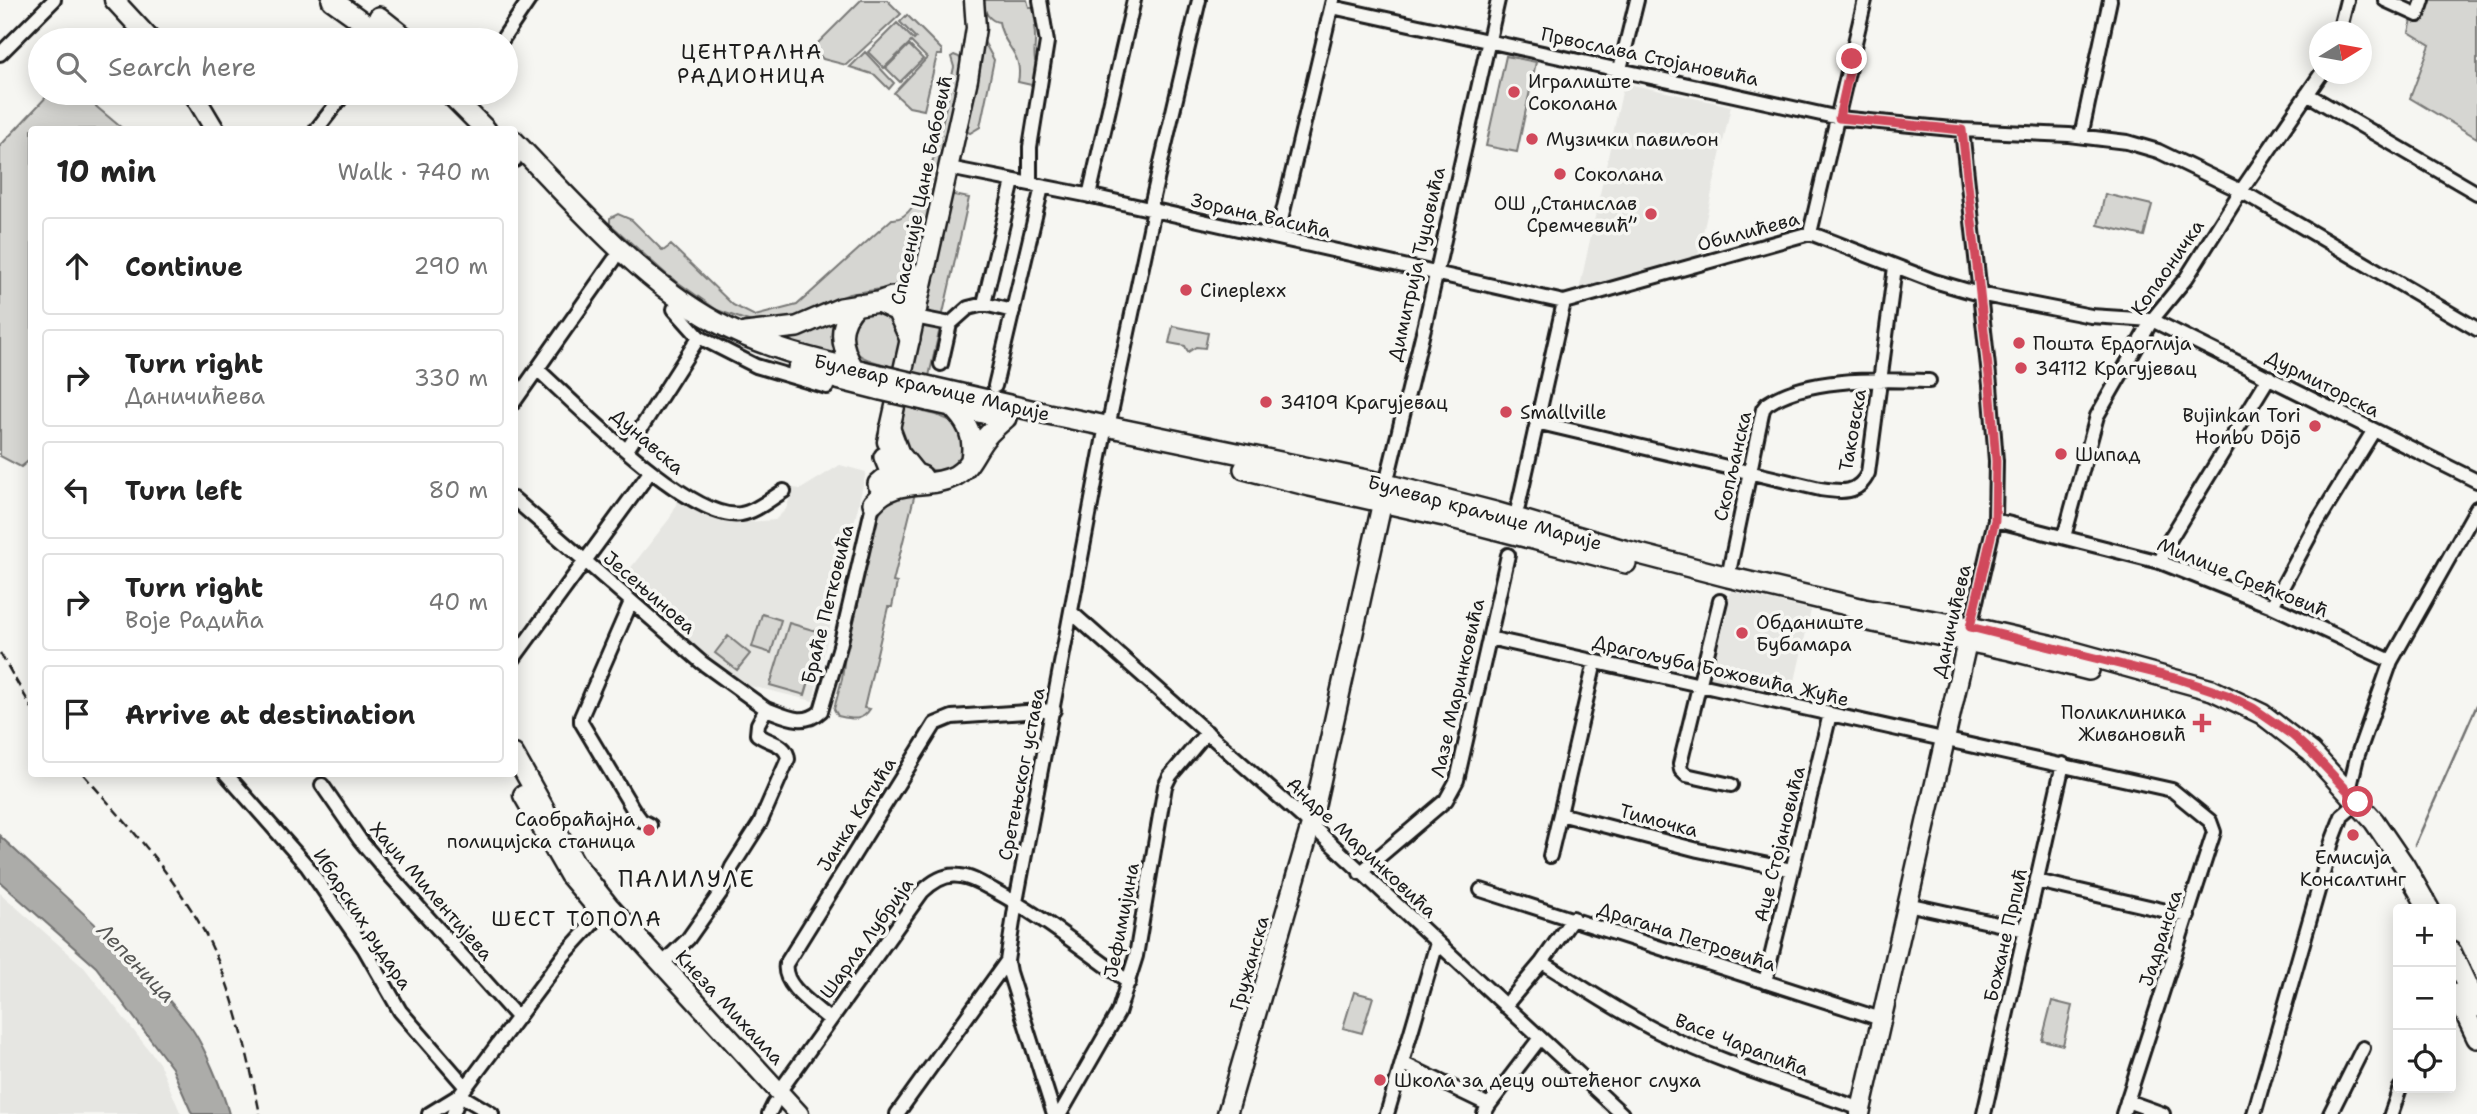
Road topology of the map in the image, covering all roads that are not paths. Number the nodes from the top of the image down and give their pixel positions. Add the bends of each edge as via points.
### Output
1 (54, 0) edge
2 (114, 0) edge
3 (129, 0) edge
4 (332, 0) edge
5 (355, 0) edge
6 (529, 0) edge
7 (974, 0) edge
8 (1041, 0) edge
9 (1134, 0) edge
10 (1199, 0) edge
11 (1498, 0) edge
12 (1637, 0) edge
13 (1865, 0) edge
14 (2110, 0) edge
15 (2347, 0) edge
16 (2385, 0) edge
17 (2423, 0) edge
18 (1332, 4) edge
19 (2342, 21) edge
20 (140, 28) edge
21 (155, 28) edge
22 (371, 28) edge
23 (392, 28) edge
24 (510, 28) edge
25 (1489, 41) junction
26 (0, 54) edge
27 (1620, 69) junction
28 (2314, 84) edge
29 (2307, 94) junction
30 (200, 105) edge
31 (213, 105) edge
32 (336, 105) edge
33 (461, 105) edge
34 (479, 105) edge
35 (1839, 118) junction
36 (213, 126) edge
37 (226, 126) edge
38 (319, 126) edge
39 (482, 126) edge
40 (499, 126) edge
41 (1962, 130) junction
42 (2081, 136) junction
43 (518, 145) edge
44 (518, 163) edge
45 (949, 168) junction
46 (1013, 181) junction
47 (1036, 185) junction
48 (2241, 191) junction
49 (2477, 193) edge
50 (1089, 196) junction
51 (1152, 210) junction
52 (1810, 233) junction
53 (1278, 237) junction
54 (614, 260) junction
55 (1895, 267) junction
56 (926, 269) joint
57 (1437, 274) junction
58 (1979, 294) junction
59 (1564, 302) junction
60 (858, 304) junction
61 (984, 304) junction
62 (674, 309) junction
63 (908, 309) junction
64 (1013, 311) junction
65 (2152, 320) junction
66 (950, 324) junction
67 (2477, 329) edge
68 (739, 333) junction
69 (699, 337) junction
70 (910, 339) joint
71 (941, 364) dead end
72 (537, 369) junction
73 (854, 369) junction
74 (2269, 377) junction
75 (1880, 380) junction
76 (1929, 381) dead end
77 (888, 385) junction
78 (995, 386) dead end
79 (827, 387) dead end
80 (930, 394) junction
81 (518, 396) edge
82 (951, 406) junction
83 (1006, 418) junction
84 (1536, 422) junction
85 (890, 429) junction
86 (2374, 430) junction
87 (1106, 431) junction
88 (627, 450) junction
89 (970, 463) junction
90 (1749, 471) junction
91 (650, 472) junction
92 (915, 479) junction
93 (881, 480) junction
94 (2477, 481) edge
95 (784, 491) dead end
96 (1385, 493) junction
97 (518, 502) edge
98 (1518, 507) dead end
99 (2477, 508) edge
100 (1995, 520) junction
101 (2064, 537) junction
102 (1508, 555) dead end
103 (585, 561) junction
104 (2160, 562) junction
105 (1728, 577) junction
106 (1720, 601) dead end
107 (631, 602) junction
108 (2272, 606) junction
109 (1071, 612) junction
110 (1968, 635) junction
111 (1489, 638) junction
112 (518, 653) edge
113 (2391, 661) junction
114 (1595, 663) junction
115 (1700, 684) junction
116 (766, 709) junction
117 (1054, 710) junction
118 (1830, 714) junction
119 (1207, 732) junction
120 (1945, 741) junction
121 (518, 761) edge
122 (2063, 765) junction
123 (229, 777) edge
124 (513, 777) edge
125 (322, 785) dead end
126 (1731, 785) dead end
127 (2172, 790) joint
128 (2349, 800) junction
129 (1560, 814) junction
130 (650, 825) dead end
131 (1311, 825) junction
132 (1550, 856) dead end
133 (1791, 870) junction
134 (1360, 873) junction
135 (2037, 881) junction
136 (1481, 890) dead end
137 (1016, 902) junction
138 (1907, 904) junction
139 (2411, 904) edge
140 (2426, 904) edge
141 (605, 910) junction
142 (2188, 916) junction
143 (1573, 918) junction
144 (2025, 930) junction
145 (1437, 943) junction
146 (1007, 961) junction
147 (1542, 962) junction
148 (2456, 963) edge
149 (662, 964) junction
150 (1129, 982) junction
151 (1765, 982) junction
152 (2456, 994) edge
153 (1505, 1006) junction
154 (2477, 1007) edge
155 (518, 1018) junction
156 (1881, 1019) junction
157 (830, 1020) junction
158 (1540, 1038) junction
159 (2477, 1038) edge
160 (2363, 1048) dead end
161 (1402, 1063) junction
162 (463, 1091) junction
163 (2398, 1093) edge
164 (776, 1106) edge
165 (2125, 1108) edge
166 (1486, 1109) edge
167 (1861, 1111) edge
168 (441, 1113) edge
169 (492, 1114) edge
170 (799, 1114) edge
171 (897, 1114) edge
172 (1057, 1114) edge
173 (1227, 1114) edge
174 (1387, 1114) edge
175 (1622, 1114) edge
176 (1984, 1114) edge
177 (2162, 1114) edge
178 (2254, 1114) edge
179 (2330, 1114) edge
180 (2390, 1114) edge

1 - 26 street
2 - 20 street
3 - 21 street
4 - 22 main road
5 - 23 main road
6 - 24 street
7 - 45 street, Спасеније Цане Бабовић via 973,50
8 - 47 street via 1047,42 1030,147
9 - 50 street
10 - 51 street, Сретењског устава
11 - 25 street, Димитрија Туцовића
12 - 27 street
13 - 35 street
14 - 42 street
15 - 19 street
16 - 17 street via 2418,15
18 - 25 street, Првослава Стојановића
18 - 53 street
25 - 27 street, Првослава Стојановића
25 - 57 street, Димитрија Туцовића
27 - 35 street, Првослава Стојановића
28 - 29 street, Копаоничка
29 - 48 street, Копаоничка
29 - 49 street
30 - 36 street
31 - 37 street
32 - 38 street
33 - 39 main road
34 - 40 main road
35 - 41 street, Првослава Стојановића
35 - 52 street
41 - 42 street, Првослава Стојановића
41 - 58 street, Даничићева
42 - 48 street, Првослава Стојановића via 2158,151
43 - 68 main road, Булевар краљице Марије via 634,261 678,298
44 - 54 main road, Булевар краљице Марије
45 - 46 street, Зорана Васића
45 - 56 street, Спасеније Цане Бабовић
46 - 47 street, Зорана Васића
46 - 61 street
47 - 50 street, Зорана Васића
47 - 64 street
48 - 65 street, Копаоничка via 2187,277
48 - 67 street, Првослава Стојановића
50 - 51 street, Зорана Васића
51 - 53 street, Зорана Васића
51 - 87 street, Сретењског устава
52 - 55 street, Обилићева
52 - 59 street, Обилићева
53 - 57 street, Зорана Васића
54 - 62 main road, Булевар краљице Марије
54 - 72 street
55 - 58 street, Обилићева
55 - 75 street, Таковска
56 - 63 main road
57 - 59 street, Зорана Васића
57 - 96 street, Димитрија Туцовића
58 - 65 street, Обилићева via 2091,317
58 - 100 street, Даничићева via 1995,444
59 - 84 street
60 - 63 main road via 878,302
60 - 68 main road via 797,327
60 - 73 main road via 846,317 842,331 843,347
61 - 64 street
61 - 66 street via 968,308
62 - 69 street
62 - 77 main road, Булевар краљице Марије via 758,355 813,373
63 - 66 street
63 - 70 main road
64 - 78 street
65 - 74 street, Дурмиторска
65 - 101 street, Копаоничка via 2097,416
66 - 71 street
68 - 73 main road, Булевар краљице Марије via 787,352
69 - 79 street via 757,366
69 - 88 street
70 - 77 street
72 - 81 street
72 - 88 street, Дунавска
73 - 77 main road, Булевар краљице Марије
74 - 86 street, Дурмиторска
74 - 104 street
75 - 76 street, Скопљанска
75 - 90 street, Скопљанска via 1810,388 1771,401 1763,409
75 - 90 street, Таковска via 1868,473 1855,489 1820,489
77 - 80 main road, Булевар краљице Марије, bridge
77 - 85 street, Браће Петковића
80 - 82 main road, Булевар краљице Марије
80 - 87 main road, Булевар краљице Марије
82 - 83 main road, Булевар краљице Марије
82 - 89 main road via 970,430
83 - 87 main road, Булевар краљице Марије
83 - 89 main road via 986,437
84 - 90 street
84 - 98 street
85 - 92 main road
85 - 93 street, Браће Петковића
86 - 94 street, Дурмиторска
86 - 108 street
87 - 96 main road, Булевар краљице Марије
87 - 109 street, Сретењског устава
88 - 91 street, Дунавска
89 - 92 main road via 939,481
90 - 105 street, Скопљанска
91 - 95 street, Дунавска via 681,494 733,514 748,512
91 - 103 street
92 - 93 main road via 904,472
92 - 93 main road via 890,490
93 - 116 street, Браће Петковића via 821,710 798,720
96 - 105 main road, Булевар краљице Марије via 1495,512
96 - 110 main road, Булевар краљице Марије via 1589,555 1870,623
96 - 131 street, Димитрија Туцовића
97 - 103 street, Јесењинова
99 - 113 street
100 - 101 street, Милице Срећковић
100 - 110 street, Даничићева
101 - 104 street, Милице Срећковић
102 - 111 street, Лазе Маринковића
103 - 107 street, Јесењинова
103 - 112 street
104 - 108 street, Милице Срећковић
105 - 110 main road, Булевар краљице Марије
106 - 115 street
107 - 116 street, Јесењинова via 702,663
107 - 130 street via 580,722 632,809
108 - 113 street, Милице Срећковић
109 - 117 street, Сретењског устава
109 - 119 street, Андре Маринковића
110 - 120 street, Даничићева
110 - 128 main road, Булевар краљице Марије via 2179,679 2227,695 2292,735
111 - 114 street, Драгољуба Божовића Жуће
111 - 134 street, Лазе Маринковића via 1452,791
113 - 128 street via 2357,757
114 - 115 street, Драгољуба Божовића Жуће
114 - 129 street
115 - 118 street, Драгољуба Божовића Жуће
115 - 126 street via 1681,770
116 - 149 street via 757,734 782,747 788,759 760,823 721,892 688,939
117 - 137 street, Сретењског устава
117 - 157 street, Јанка Катића via 952,717 935,724 786,964 790,983
118 - 120 street, Драгољуба Божовића Жуће
118 - 133 street, Аце Стојановића
119 - 131 street, Андре Маринковића
119 - 150 street, Јефимијина via 1165,786
120 - 122 street, Драгољуба Божовића Жуће
120 - 138 street, Даничићева
121 - 141 street, Кнеза Михаила
122 - 127 street, Драгољуба Божовића Жуће
122 - 135 street, Божане Прпић
123 - 162 street, Ибарских рудара via 307,866 364,948 400,1011
124 - 141 street, Кнеза Михаила via 577,885
125 - 155 street, Хаџи Милентијева via 360,840
127 - 142 street, Јадранска via 2210,821 2214,830
128 - 139 main road, Булевар краљице Марије
128 - 140 main road, Булевар краљице Марије via 2374,821
128 - 178 street via 2332,842
129 - 132 street
129 - 133 street, Тимочка
131 - 134 street, Андре Маринковића
131 - 173 street, Гружанска
133 - 151 street, Аце Стојановића
134 - 145 street, Андре Маринковића
135 - 142 street
135 - 144 street, Божане Прпић
136 - 143 street, Драгана Петровића
137 - 146 street, Сретењског устава
137 - 150 street, Шарла Лубрија
137 - 157 street, Шарла Лубрија via 963,876 944,877 930,884
138 - 144 street
138 - 156 street, Даничићева
141 - 149 street, Кнеза Михаила
141 - 155 street via 564,955
141 - 164 street, Кнеза Михаила
142 - 165 street, Јадранска
143 - 147 street
143 - 151 street, Драгана Петровића
144 - 176 street, Божане Прпић
145 - 153 street, Андре Маринковића
145 - 161 street
146 - 171 street
146 - 172 street, Сретењског устава
147 - 153 street
147 - 167 street, Васе Чарапића via 1669,1037
148 - 154 main road
149 - 164 street, Кнеза Михаила via 703,1006
150 - 172 street, Јефимијина via 1118,1013
151 - 156 street, Драгана Петровића
152 - 159 main road
153 - 158 street, Андре Маринковића
155 - 162 street
156 - 167 street, Даничићева
157 - 164 street, Шарла Лубрија
158 - 166 street
158 - 175 street, Андре Маринковића
160 - 179 street
161 - 166 street
161 - 174 street
162 - 168 street
162 - 169 street, Ибарских рудара
163 - 180 street
164 - 170 street, Кнеза Михаила
165 - 177 street

